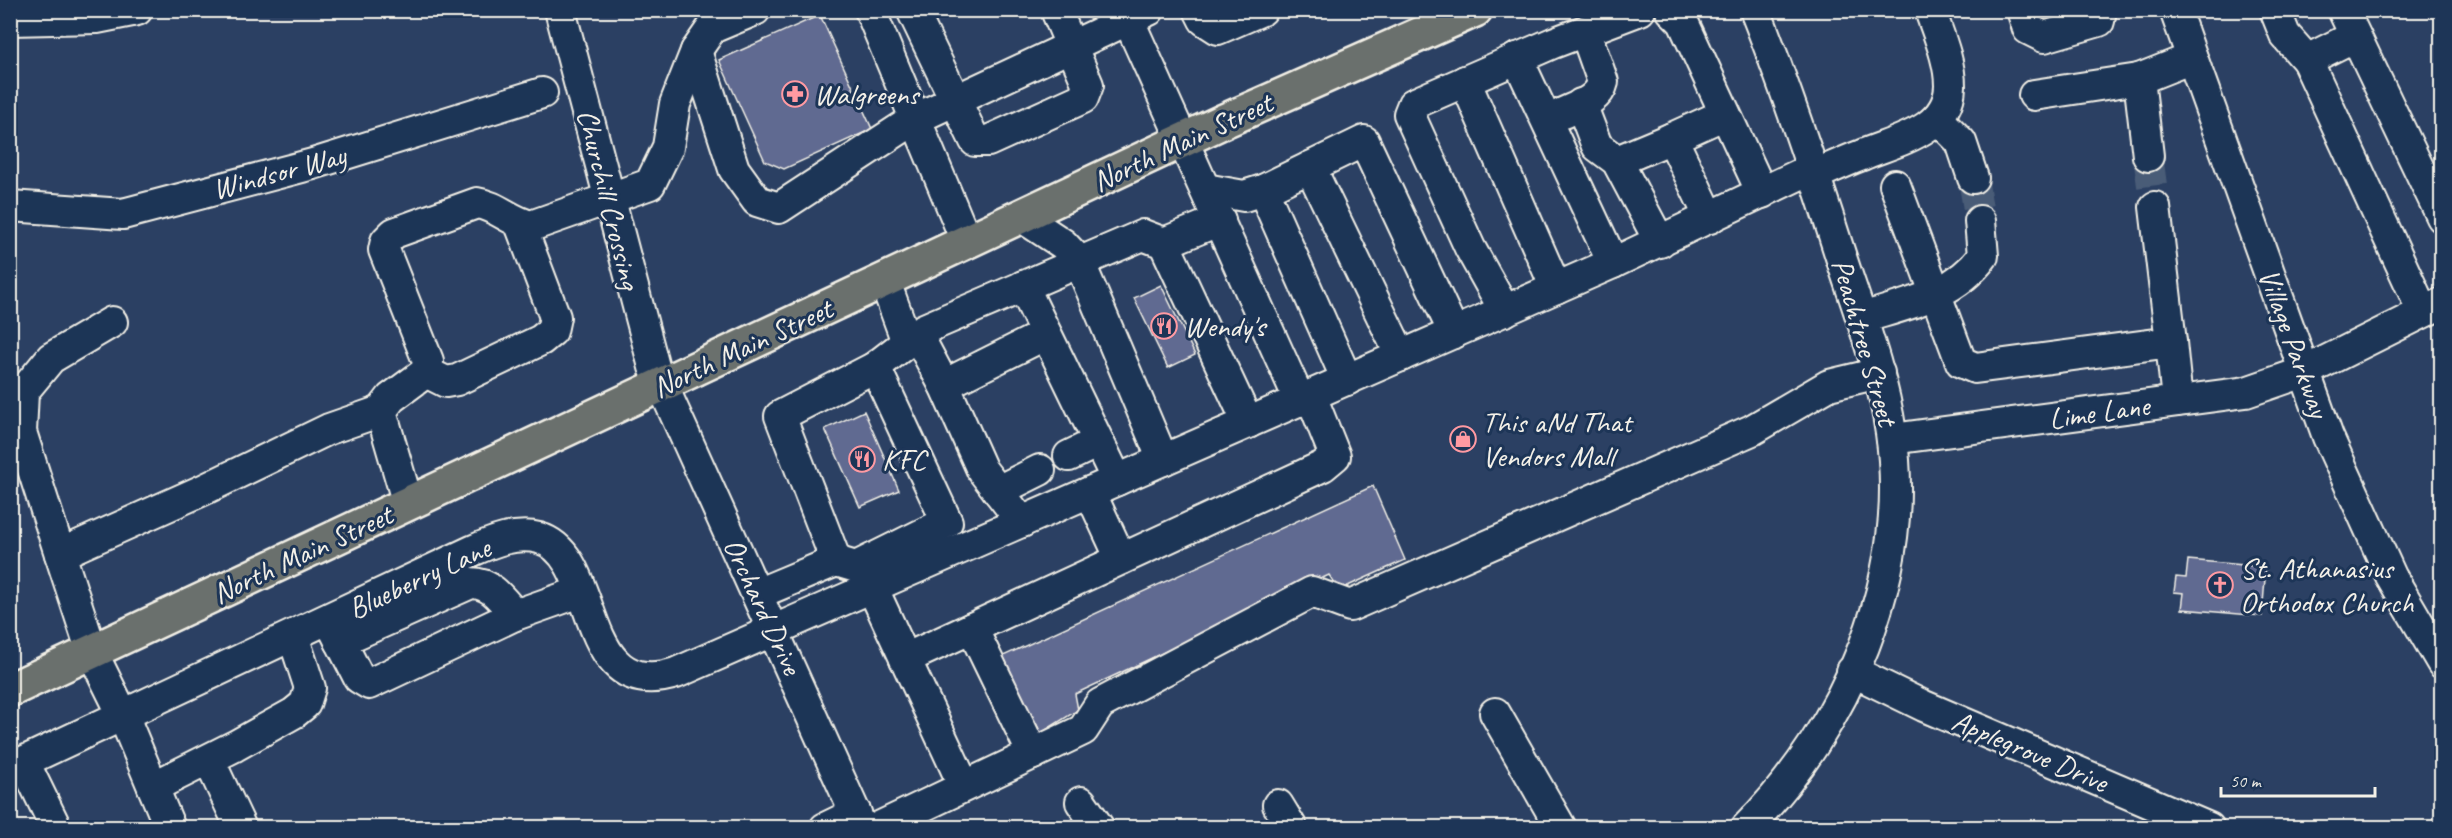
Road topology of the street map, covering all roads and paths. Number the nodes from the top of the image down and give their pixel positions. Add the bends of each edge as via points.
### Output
1 (137, 10) edge
2 (561, 10) edge
3 (755, 10) edge
4 (870, 10) edge
5 (912, 10) edge
6 (1056, 10) edge
7 (1198, 10) edge
8 (1263, 10) edge
9 (1475, 10) edge
10 (1640, 10) edge
11 (1671, 10) edge
12 (1755, 10) edge
13 (1930, 10) edge
14 (2022, 10) edge
15 (2101, 10) edge
16 (2175, 10) edge
17 (2275, 10) edge
18 (1133, 14) edge
19 (10, 20) edge
20 (2349, 23) edge
21 (1585, 31) junction
22 (1072, 46) junction
23 (696, 51) junction
24 (1517, 58) junction
25 (2192, 58) junction
26 (2307, 60) junction
27 (2139, 79) junction
28 (1465, 81) junction
29 (542, 93) dead end
30 (2034, 95) dead end
31 (957, 100) junction
32 (1581, 104) junction
33 (1725, 114) junction
34 (1937, 118) junction
35 (915, 119) junction
36 (1548, 120) junction
37 (1672, 138) junction
38 (1184, 140) junction
39 (2148, 156) tunnel mouth
40 (1617, 161) junction
41 (1310, 167) junction
42 (1814, 171) junction
43 (1973, 178) tunnel mouth
44 (1895, 184) dead end
45 (1205, 189) junction
46 (1263, 190) junction
47 (1762, 193) junction
48 (608, 197) junction
49 (2437, 198) edge
50 (10, 206) edge
51 (2155, 207) tunnel mouth
52 (1022, 217) junction
53 (1710, 218) junction
54 (1220, 220) junction
55 (1980, 221) tunnel mouth
56 (519, 224) junction
57 (1660, 242) junction
58 (967, 243) junction
59 (1164, 243) junction
60 (1079, 261) junction
61 (1613, 263) junction
62 (885, 282) junction
63 (1023, 286) junction
64 (1556, 288) junction
65 (1935, 294) junction
66 (2432, 307) edge
67 (1505, 311) junction
68 (1862, 318) junction
69 (112, 322) dead end
70 (1454, 333) junction
71 (1046, 334) junction
72 (912, 338) junction
73 (2171, 342) junction
74 (1401, 356) junction
75 (875, 367) junction
76 (426, 372) junction
77 (2304, 372) junction
78 (1879, 373) junction
79 (1347, 380) junction
80 (663, 385) junction
81 (944, 385) junction
82 (1305, 399) junction
83 (2177, 401) junction
84 (381, 411) junction
85 (1248, 423) junction
86 (1892, 439) junction
87 (1098, 442) junction
88 (1069, 456) dead end
89 (1163, 460) junction
90 (1040, 470) dead end
91 (1103, 486) junction
92 (998, 491) junction
93 (408, 504) junction
94 (1022, 522) junction
95 (60, 554) junction
96 (1121, 559) junction
97 (836, 561) junction
98 (872, 587) junction
99 (580, 592) junction
100 (757, 594) junction
101 (514, 615) junction
102 (972, 628) junction
103 (334, 630) junction
104 (774, 630) junction
105 (292, 636) junction
106 (92, 652) junction
107 (905, 659) junction
108 (2441, 661) edge
109 (1852, 671) junction
110 (10, 690) edge
111 (1495, 713) dead end
112 (123, 715) junction
113 (1033, 754) junction
114 (208, 759) junction
115 (17, 765) edge
116 (964, 786) junction
117 (153, 787) junction
118 (1081, 802) dead end
119 (865, 823) edge
120 (56, 828) edge
121 (170, 828) edge
122 (241, 828) edge
123 (825, 828) edge
124 (1099, 828) edge
125 (1561, 828) edge
126 (1746, 828) edge
127 (2209, 828) edge

1 - 19 street via 97,18
2 - 48 street, Churchill Crossing
3 - 23 street via 712,28
4 - 35 street
5 - 31 street
6 - 22 street
7 - 8 street via 1204,20 1218,29
9 - 38 main road, North Main Street
10 - 21 street
11 - 33 street via 1683,22
12 - 42 street, Peachtree Street
13 - 34 street via 1943,48 1950,87
14 - 15 street via 2028,29 2044,37 2099,21
16 - 25 street, Village Parkway
17 - 26 street via 2285,35
18 - 22 street
18 - 38 street
20 - 26 street
20 - 49 street
21 - 24 street
21 - 32 street via 1603,82 1602,88
22 - 31 street
22 - 31 street via 1088,85 1083,98 988,141 975,141
23 - 35 street via 734,169 757,201 779,208
23 - 48 street via 675,104 668,147 650,184
24 - 28 street
24 - 36 street
25 - 27 street
25 - 77 street, Village Parkway
26 - 66 street
27 - 30 street
27 - 39 street
28 - 64 street
28 - 67 street via 1413,104 1409,114 1470,248
29 - 50 street, Windsor Way via 313,164 123,214
31 - 35 street
32 - 36 street
32 - 40 street via 1597,146
33 - 37 street
33 - 47 street
34 - 42 street, Blueberry Lane via 1911,136
34 - 43 street via 1961,142
35 - 58 street
36 - 61 street
37 - 40 street
37 - 53 street
38 - 45 street
38 - 52 main road, North Main Street
40 - 57 street
41 - 46 street
41 - 70 street via 1364,141
41 - 74 street
42 - 47 street, Blueberry Lane
42 - 68 street, Peachtree Street
44 - 65 street
45 - 46 street via 1244,196
45 - 54 street
46 - 79 street
47 - 53 street, Blueberry Lane
48 - 56 street via 531,225
48 - 80 street, Churchill Crossing via 650,352
51 - 73 street
52 - 58 main road, North Main Street
52 - 60 street via 1063,244
53 - 57 street, Blueberry Lane
54 - 59 street
54 - 82 street
55 - 65 street via 1983,256 1970,274
56 - 76 street via 555,317 552,331 457,380 446,382
56 - 76 street via 491,205 477,203 394,233 386,241 384,250 428,361
57 - 61 street, Blueberry Lane
58 - 62 main road, North Main Street
59 - 60 street via 1143,235
59 - 85 street
60 - 63 street
60 - 89 street
61 - 64 street, Blueberry Lane
62 - 72 street
62 - 80 main road, North Main Street
63 - 71 street
63 - 72 street
64 - 67 street, Blueberry Lane
65 - 68 street
65 - 73 street via 1961,362 1975,368
66 - 77 street, Lime Lane
67 - 70 street, Blueberry Lane
68 - 78 street, Peachtree Street
69 - 95 street via 51,358 23,392 21,432
70 - 74 street, Blueberry Lane
71 - 81 street
71 - 87 street
72 - 75 street
72 - 81 street
73 - 83 street
74 - 79 street, Blueberry Lane
75 - 97 street via 780,416
75 - 97 street via 946,522 856,567
76 - 84 street via 391,398
77 - 83 street, Lime Lane via 2246,392
77 - 108 street, Village Parkway via 2359,509 2408,608
78 - 86 street, Peachtree Street
78 - 113 street via 1829,386 1752,430 1350,606 1312,592 1100,704 1083,730
79 - 82 street, Blueberry Lane
80 - 93 main road, North Main Street
80 - 100 street, Orchard Drive
81 - 92 street via 982,470
82 - 85 street, Blueberry Lane
82 - 96 street via 1335,456 1323,466
83 - 86 street, Lime Lane
84 - 93 street
84 - 95 street via 329,429
85 - 89 street, Blueberry Lane
86 - 109 street, Peachtree Street via 1894,497 1887,562 1869,628
87 - 88 street
87 - 91 street
89 - 91 street, Blueberry Lane
90 - 92 street
91 - 94 street, Blueberry Lane
91 - 96 street
92 - 94 street
93 - 106 main road, North Main Street
94 - 98 street, Blueberry Lane
95 - 106 street
96 - 102 street
97 - 100 street
98 - 104 street, Blueberry Lane
98 - 107 street
99 - 101 street
99 - 103 street, Blueberry Lane via 560,551 549,542 523,536 491,543
99 - 104 street, Blueberry Lane via 610,657 632,674 645,678 676,673
100 - 104 street, Orchard Drive
101 - 103 street via 496,592 483,583 471,583
101 - 103 street via 369,684 359,678
102 - 107 street
102 - 113 street
103 - 105 street, Blueberry Lane
104 - 119 street, Orchard Drive
105 - 112 street, Blueberry Lane
105 - 114 street via 310,688 304,704
106 - 110 main road, North Main Street
106 - 112 street
107 - 116 street
109 - 126 street, Peachtree Street via 1806,756
109 - 127 street, Applegrove Drive via 1924,706
111 - 125 street
112 - 115 street, Blueberry Lane
112 - 117 street
113 - 116 street
114 - 117 street
114 - 122 street
115 - 120 street
116 - 119 street
117 - 121 street
118 - 124 street
119 - 123 street

